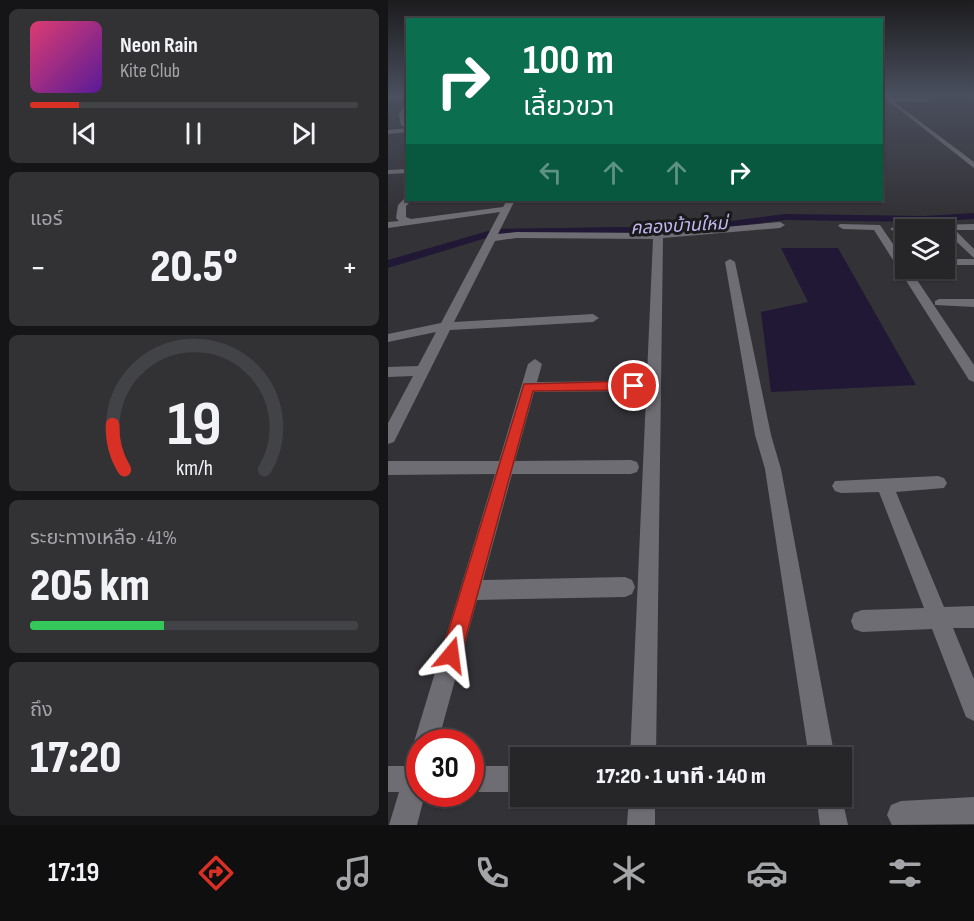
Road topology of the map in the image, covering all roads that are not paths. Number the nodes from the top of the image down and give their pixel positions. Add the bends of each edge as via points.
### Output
1 (934, 134) edge
2 (955, 151) junction
3 (971, 152) dead end
4 (972, 163) edge
5 (406, 171) edge
6 (388, 172) edge
7 (406, 201) edge
8 (487, 201) dead end
9 (509, 203) edge
10 (409, 222) junction
11 (388, 225) edge
12 (780, 225) dead end
13 (843, 226) dead end
14 (973, 227) edge
15 (955, 228) edge
16 (494, 233) junction
17 (658, 236) junction
18 (955, 236) edge
19 (973, 255) edge
20 (730, 262) dead end
21 (955, 262) edge
22 (973, 262) edge
23 (939, 303) dead end
24 (973, 303) edge
25 (593, 318) dead end
26 (447, 326) junction
27 (388, 338) edge
28 (535, 364) dead end
29 (423, 371) junction
30 (388, 372) edge
31 (973, 377) edge
32 (634, 386) dead end
33 (528, 387) junction
34 (388, 438) edge
35 (505, 467) junction
36 (631, 467) dead end
37 (388, 468) edge
38 (938, 483) dead end
39 (884, 485) junction
40 (841, 486) dead end
41 (625, 587) dead end
42 (470, 590) junction
43 (973, 617) edge
44 (937, 618) junction
45 (862, 621) dead end
46 (973, 709) edge
47 (430, 729) edge
48 (643, 747) edge
49 (820, 747) edge
50 (406, 777) edge
51 (388, 779) edge
52 (484, 779) edge
53 (510, 779) edge
54 (408, 807) edge
55 (642, 807) edge
56 (831, 807) edge
57 (973, 810) edge
58 (901, 815) dead end
59 (403, 825) edge
60 (641, 825) edge
61 (834, 825) edge

1 - 2 street
2 - 3 street
2 - 4 street
5 - 6 street
7 - 10 street via 402,204 401,218
8 - 9 street
9 - 10 street
9 - 16 street
10 - 11 street
12 - 17 street
13 - 31 street via 877,227
14 - 15 street
16 - 17 street
16 - 26 street
17 - 48 street
18 - 19 street
20 - 49 street via 773,469
21 - 22 street
23 - 24 street
25 - 26 street
26 - 27 street
26 - 29 street
28 - 33 street
29 - 30 street
29 - 34 street
32 - 33 street
33 - 35 street
35 - 36 street
35 - 37 street
35 - 42 street
38 - 39 street
39 - 40 street
39 - 44 street
41 - 42 street
42 - 47 street
43 - 44 street
44 - 45 street
44 - 46 street
50 - 51 street
52 - 53 street
54 - 59 street
55 - 60 street
56 - 61 street
57 - 58 street

